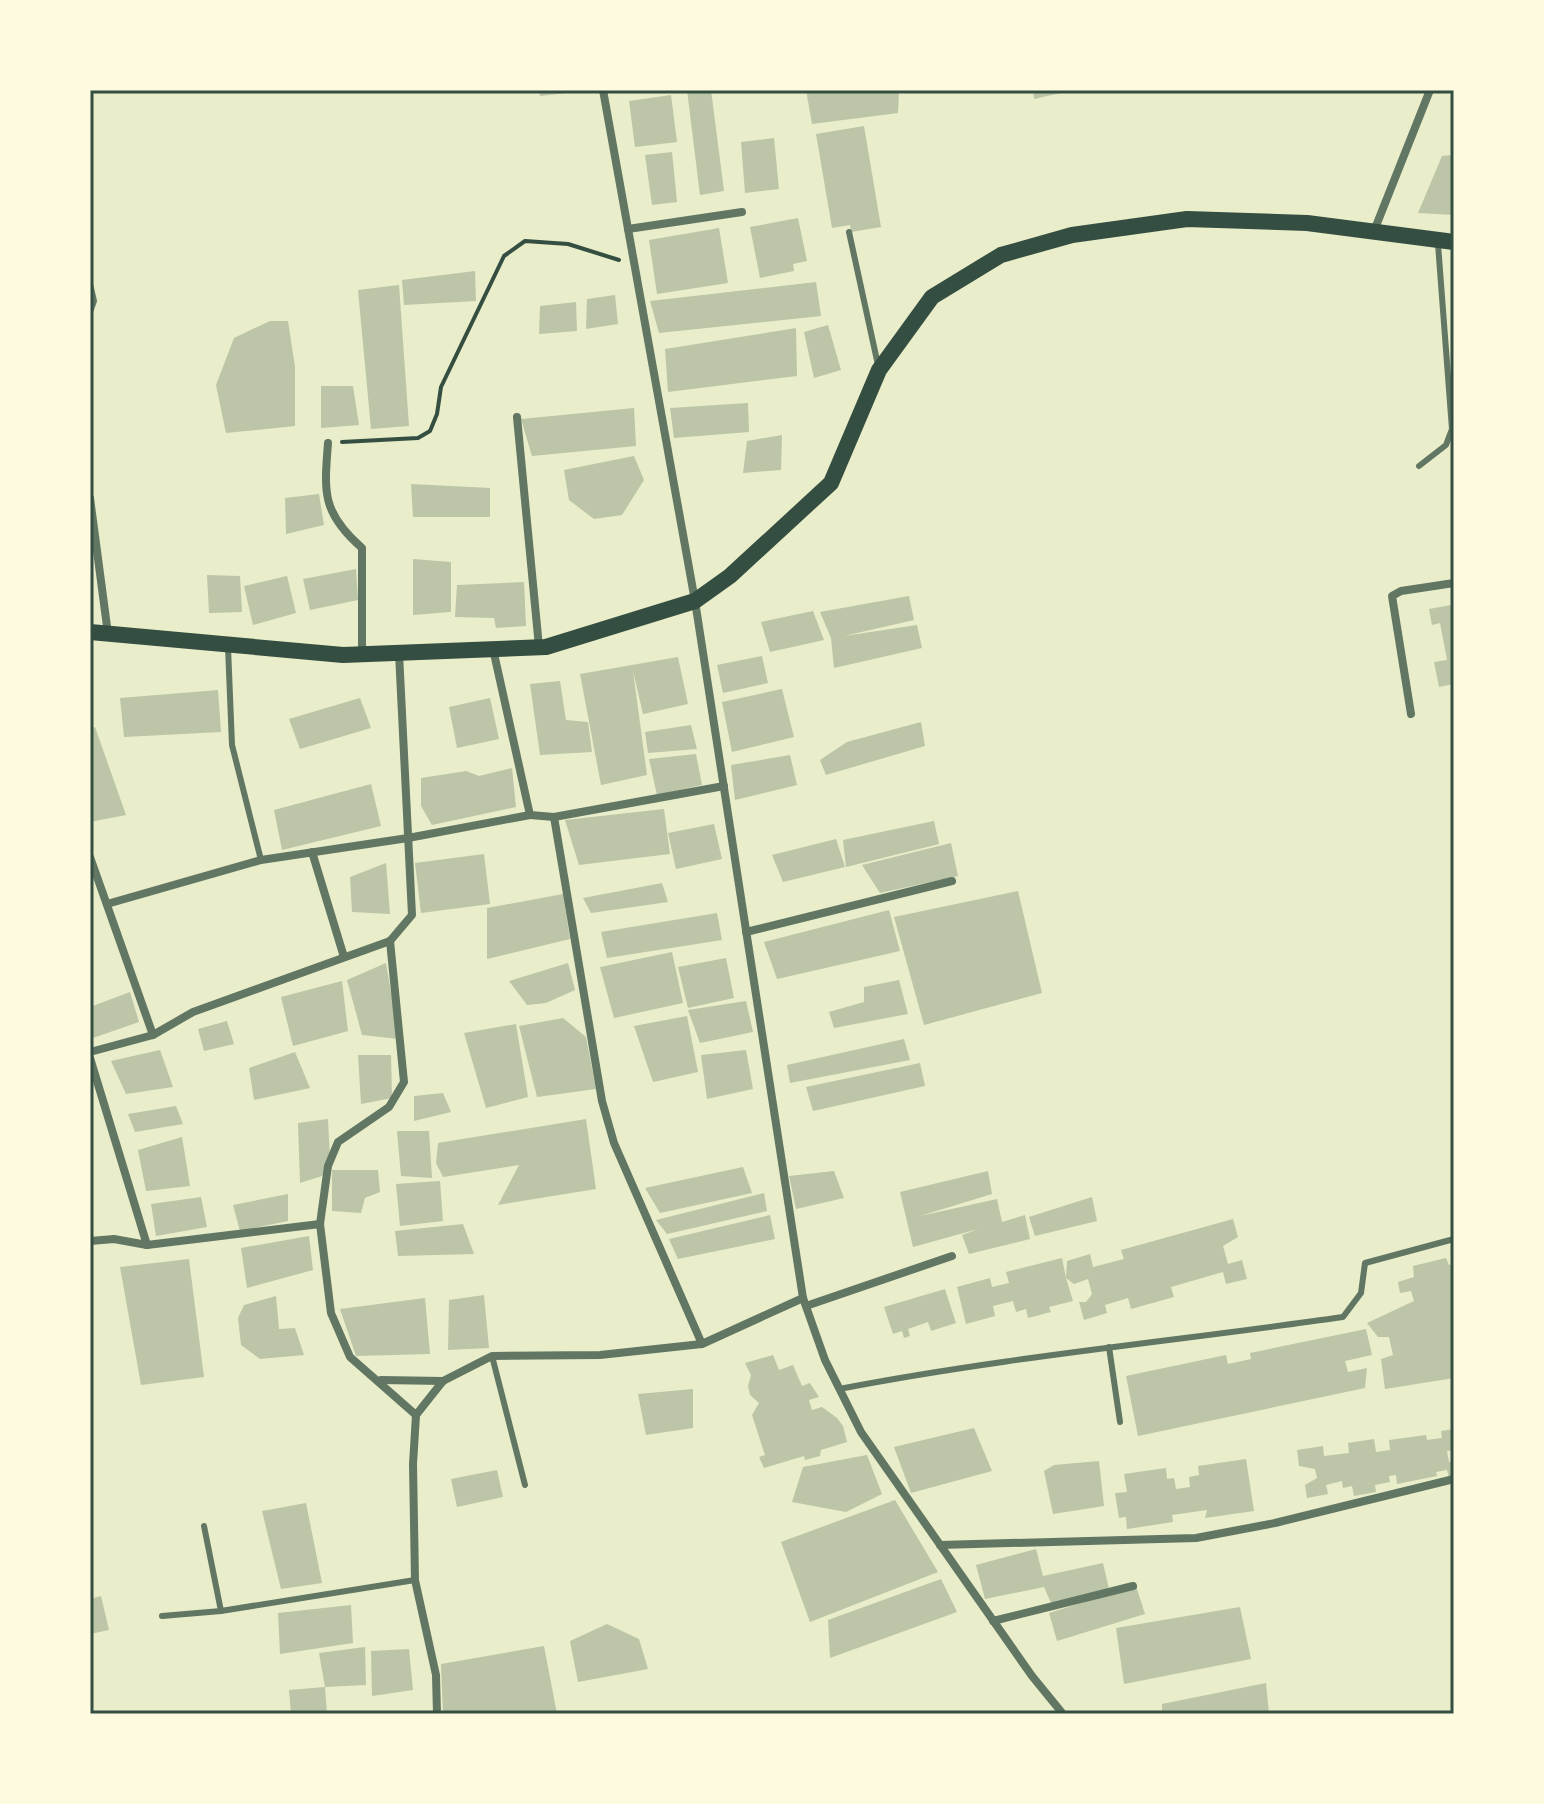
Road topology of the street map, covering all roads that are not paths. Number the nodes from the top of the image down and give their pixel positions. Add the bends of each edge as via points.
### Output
1 (603, 90) edge
2 (1430, 90) edge
3 (742, 212) dead end
4 (628, 229) junction
5 (849, 232) dead end
6 (1373, 232) junction
7 (1446, 241) edge
8 (90, 284) edge
9 (90, 312) edge
10 (879, 370) junction
11 (517, 417) dead end
12 (328, 443) road end
13 (1419, 466) dead end
14 (90, 498) edge
15 (1454, 583) edge
16 (695, 601) junction
17 (90, 632) edge
18 (108, 635) junction
19 (228, 645) junction
20 (539, 648) junction
21 (493, 649) junction
22 (399, 653) junction
23 (362, 654) junction
24 (1411, 714) dead end
25 (724, 786) junction
26 (530, 815) junction
27 (554, 817) junction
28 (408, 838) junction
29 (312, 852) junction
30 (90, 857) edge
31 (261, 860) junction
32 (952, 881) dead end
33 (107, 904) junction
34 (746, 932) junction
35 (390, 941) junction
36 (344, 957) junction
37 (153, 1035) junction
38 (90, 1055) edge
39 (320, 1224) junction
40 (1454, 1239) edge
41 (90, 1241) edge
42 (147, 1245) junction
43 (952, 1256) dead end
44 (805, 1302) junction
45 (702, 1344) junction
46 (1109, 1347) junction
47 (492, 1356) junction
48 (381, 1380) junction
49 (443, 1381) junction
50 (839, 1389) junction
51 (416, 1415) junction
52 (1120, 1422) dead end
53 (1454, 1479) edge
54 (525, 1485) dead end
55 (204, 1526) dead end
56 (940, 1545) junction
57 (415, 1580) junction
58 (1133, 1586) dead end
59 (221, 1611) junction
60 (162, 1616) dead end
61 (993, 1621) junction
62 (437, 1714) edge
63 (1063, 1714) edge

1 - 4 street
2 - 6 street
3 - 4 street
4 - 16 street
5 - 10 lane
6 - 7 main road
6 - 10 main road via 1307,223 1187,219 1072,235 1001,255 932,297
7 - 13 lane via 1452,429 1446,445
8 - 9 lane
10 - 16 main road via 831,483 730,576
11 - 20 street
12 - 23 street via 328,507 334,521 362,548
14 - 18 street
15 - 24 street via 1392,596
16 - 20 main road
16 - 25 street
17 - 18 main road
18 - 19 main road
19 - 23 main road
19 - 31 lane via 232,745
20 - 21 main road
21 - 22 main road
21 - 26 street
22 - 23 main road
22 - 28 street
25 - 27 street
25 - 34 street
26 - 27 street
26 - 28 street
27 - 45 street via 602,1101 614,1143
28 - 29 street
28 - 35 street via 412,915
29 - 31 street
29 - 36 street
30 - 33 street
31 - 33 street
32 - 34 street
33 - 37 street
34 - 44 street
35 - 36 street
35 - 39 street via 404,1082 389,1107 338,1142 328,1166
36 - 37 street via 193,1012
37 - 38 street
38 - 42 street
39 - 42 street
39 - 48 street via 331,1313 350,1357
40 - 46 lane via 1365,1263 1361,1293 1343,1317
41 - 42 street
43 - 44 street
44 - 45 street
44 - 50 street
45 - 47 street via 600,1355
46 - 50 lane
46 - 52 lane
47 - 49 street
47 - 54 lane
48 - 49 street
48 - 51 street
49 - 51 street
50 - 56 street via 861,1432
51 - 57 street
53 - 56 street via 1196,1538
55 - 59 lane
56 - 61 street
57 - 59 lane
57 - 62 street via 436,1675
58 - 61 street
59 - 60 lane
61 - 63 street

